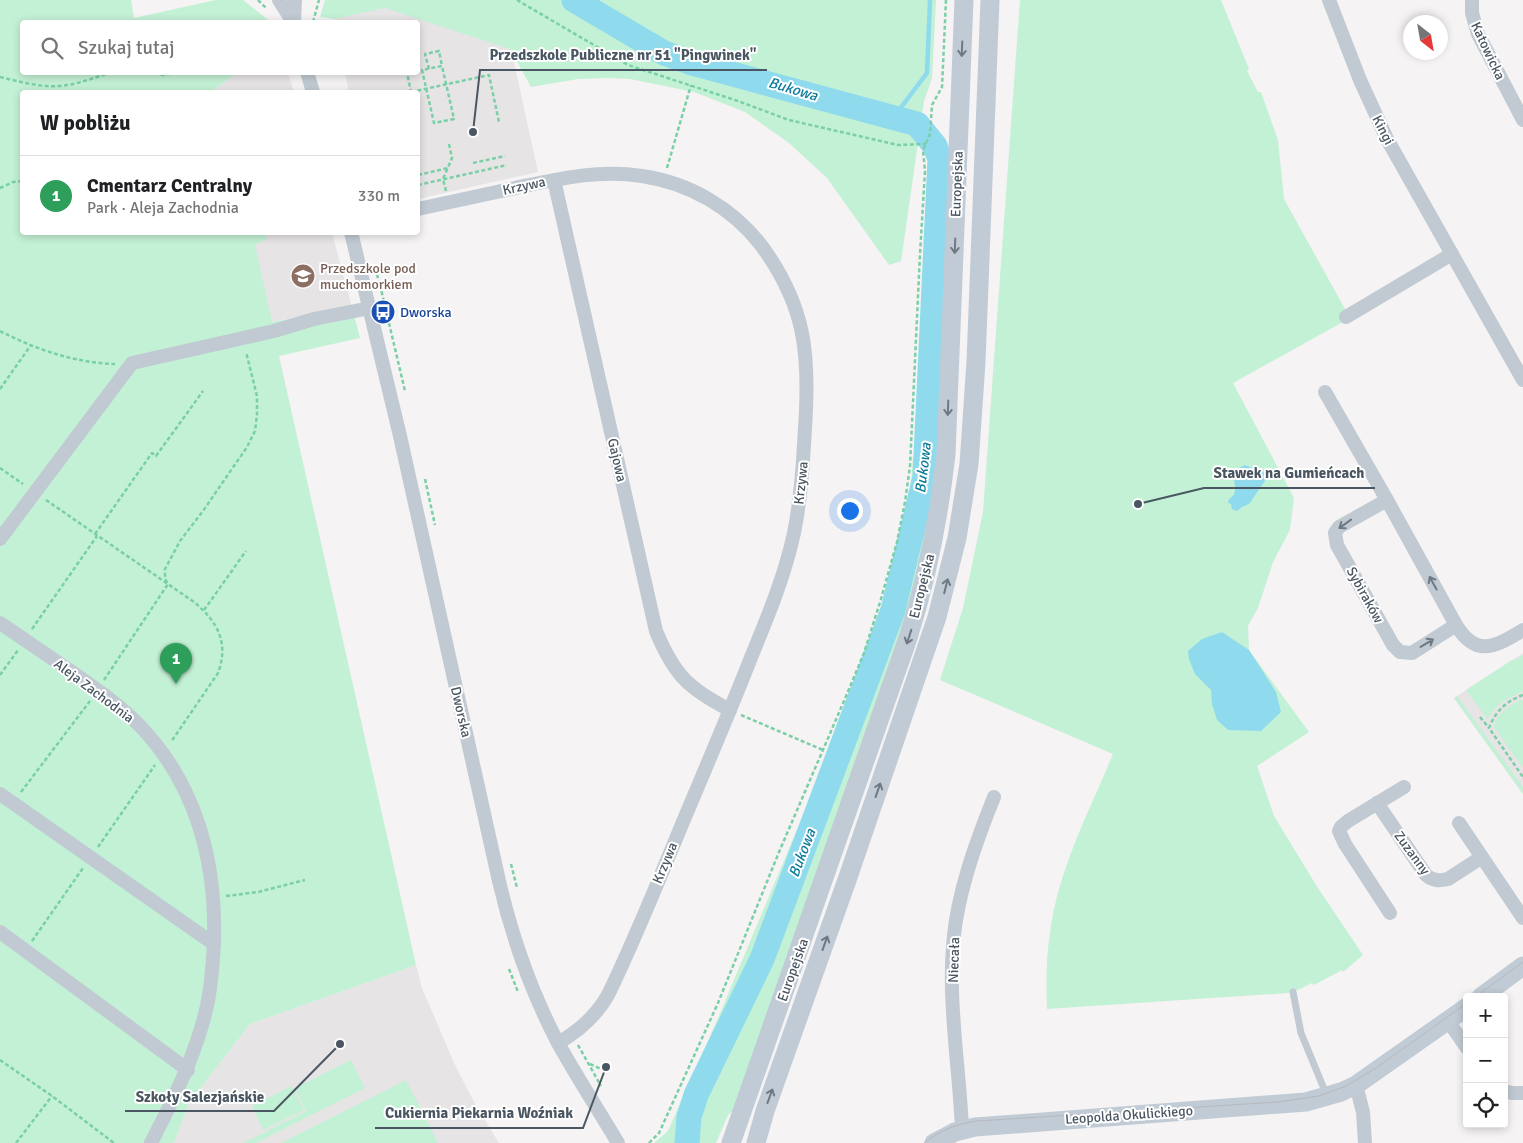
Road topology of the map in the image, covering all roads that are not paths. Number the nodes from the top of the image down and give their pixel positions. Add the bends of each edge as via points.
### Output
1 (279, 0) edge
2 (295, 0) edge
3 (964, 0) edge
4 (990, 0) edge
5 (1329, 0) edge
6 (1472, 0) edge
7 (292, 20) edge
8 (293, 20) edge
9 (308, 75) edge
10 (312, 90) edge
11 (1518, 102) edge
12 (1523, 120) edge
13 (554, 180) junction
14 (420, 209) edge
15 (352, 235) edge
16 (1452, 254) junction
17 (370, 308) junction
18 (1346, 317) dead end
19 (1523, 380) edge
20 (1325, 392) dead end
21 (1387, 500) junction
22 (0, 539) edge
23 (0, 623) edge
24 (1456, 625) junction
25 (1523, 630) edge
26 (730, 710) junction
27 (1404, 786) dead end
28 (0, 794) edge
29 (994, 797) dead end
30 (1377, 803) junction
31 (1459, 823) dead end
32 (1482, 858) junction
33 (1390, 913) dead end
34 (1523, 918) edge
35 (0, 932) edge
36 (214, 944) junction
37 (1523, 966) edge
38 (1294, 992) dead end
39 (1486, 993) edge
40 (1463, 1011) edge
41 (1448, 1021) junction
42 (1463, 1042) edge
43 (558, 1043) junction
44 (188, 1070) junction
45 (1356, 1085) junction
46 (1508, 1092) edge
47 (1523, 1093) edge
48 (1327, 1096) junction
49 (962, 1130) junction
50 (151, 1143) edge
51 (618, 1143) edge
52 (731, 1143) edge
53 (756, 1143) edge
54 (934, 1143) edge
55 (1365, 1143) edge

1 - 7 street
2 - 8 street
3 -> 52 main road, Europejska via 946,454 933,543 908,638
53 -> 4 main road, Europejska via 937,617 957,538 969,464 975,372
5 - 16 street, Kingi via 1379,122
6 - 11 street, Katowicka via 1475,27
9 - 10 street
11 - 12 street, Katowicka
13 - 14 street, Krzywa
13 - 26 street, Gajowa via 656,631 684,681
13 - 26 street, Krzywa via 604,173 645,176 698,192 736,218 756,240 777,268 792,297 806,352 802,480 793,536 766,621
15 - 17 street, Dworska
16 - 18 street
16 - 19 street, Kingi
17 - 22 street via 132,363
17 - 43 street, Dworska via 503,899 527,975
20 - 21 street
24 -> 21 street
21 -> 24 street, Sybiraków via 1339,527 1335,532 1337,545 1400,652 1412,652
23 - 36 street, Aleja Zachodnia via 115,703 141,727 162,753 198,818 209,860 214,898
24 - 25 street via 1466,639 1488,647
26 - 43 street, Krzywa via 608,996 590,1019
27 - 30 street
28 - 36 street
29 - 49 street, Niecała via 973,851 954,936 953,1008
30 - 32 street, Zuzanny via 1431,879 1448,880
30 - 33 street via 1341,826 1339,832
31 - 32 street
32 - 34 street
35 - 44 street
36 - 44 street, Aleja Zachodnia via 207,1004
37 - 39 main road
38 - 48 lane via 1301,1033
40 - 41 main road, Leopolda Okulickiego
41 - 42 street
41 - 45 main road, Leopolda Okulickiego
43 - 51 street, Dworska
44 - 50 street, Aleja Zachodnia
45 - 48 main road, Leopolda Okulickiego
45 - 55 street via 1363,1112
46 - 47 street
48 - 49 main road, Leopolda Okulickiego via 1291,1104 991,1125
49 - 54 main road, Leopolda Okulickiego

